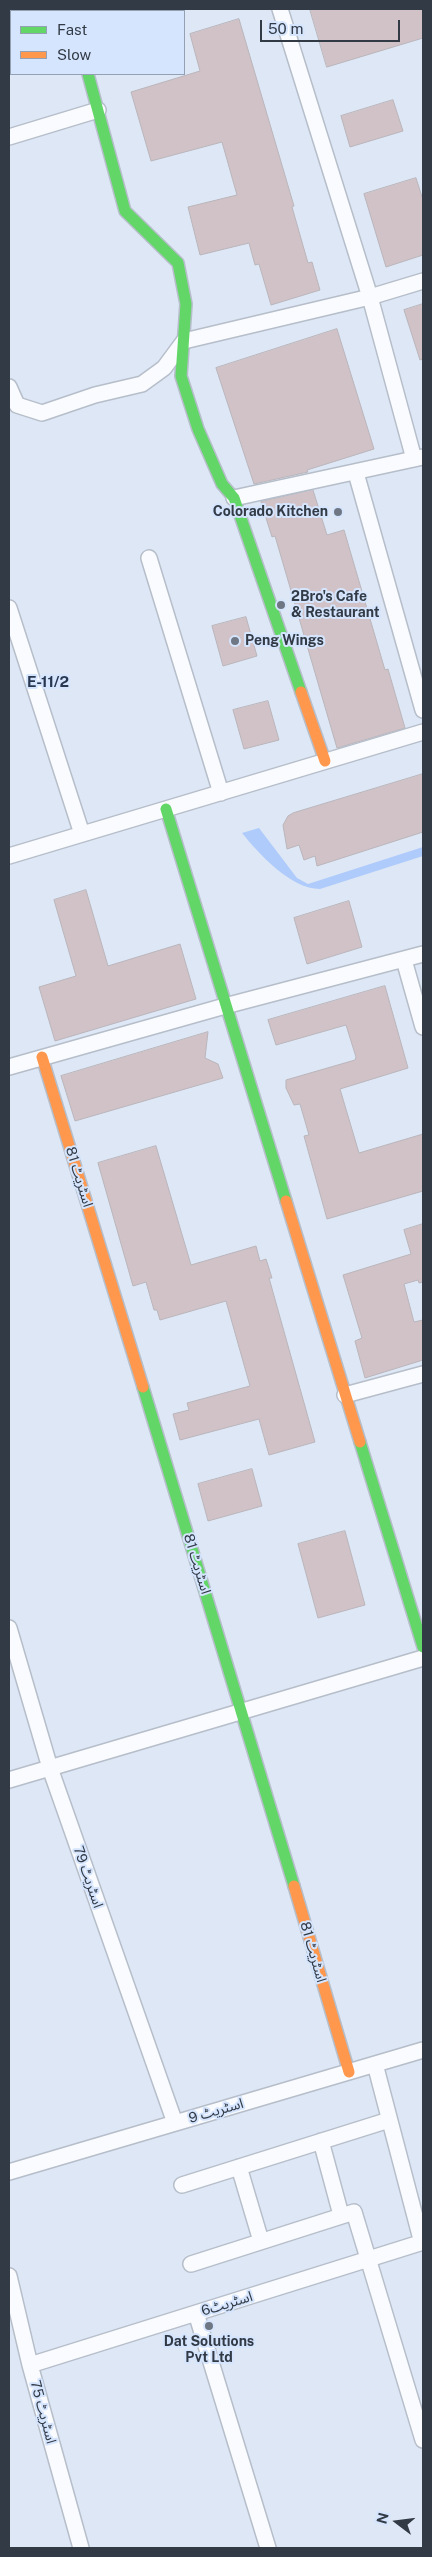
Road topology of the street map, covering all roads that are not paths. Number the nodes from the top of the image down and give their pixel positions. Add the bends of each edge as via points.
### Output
1 (280, 9) edge
2 (88, 75) edge
3 (98, 110) junction
4 (9, 137) edge
5 (423, 281) edge
6 (370, 297) junction
7 (184, 341) junction
8 (9, 387) edge
9 (419, 458) edge
10 (356, 473) junction
11 (234, 498) junction
12 (149, 558) dead end
13 (9, 608) edge
14 (423, 710) edge
15 (423, 732) edge
16 (325, 761) junction
17 (220, 793) junction
18 (166, 809) junction
19 (82, 834) junction
20 (9, 856) edge
21 (423, 954) edge
22 (404, 960) junction
23 (225, 1006) junction
24 (423, 1027) edge
25 (42, 1057) junction
26 (9, 1067) edge
27 (423, 1374) edge
28 (345, 1395) junction
29 (9, 1628) edge
30 (423, 1647) edge
31 (423, 1658) edge
32 (242, 1712) junction
33 (50, 1768) junction
34 (9, 1780) edge
35 (423, 2050) edge
36 (375, 2064) junction
37 (349, 2072) junction
38 (390, 2120) junction
39 (175, 2123) junction
40 (320, 2141) junction
41 (239, 2167) junction
42 (9, 2172) edge
43 (182, 2185) dead end
44 (341, 2215) junction
45 (260, 2241) junction
46 (423, 2243) edge
47 (369, 2259) junction
48 (191, 2264) dead end
49 (9, 2276) edge
50 (196, 2313) junction
51 (30, 2365) junction
52 (423, 2440) edge
53 (81, 2548) edge
54 (268, 2548) edge

1 - 6 street
2 - 3 street
3 - 4 street
3 - 7 street via 125,211 178,263 186,304
5 - 6 street
6 - 7 street
6 - 9 street
7 - 8 street via 164,368 142,384 94,395 42,413 17,404
7 - 11 street via 181,376 198,429 222,484
9 - 10 street
10 - 11 street
10 - 14 street
11 - 16 street
12 - 17 street
13 - 19 street
15 - 16 street
16 - 17 street
17 - 18 street
18 - 19 street
18 - 23 street
19 - 20 street
21 - 22 street
22 - 23 street
22 - 24 street
23 - 25 street
23 - 28 street
25 - 26 street
25 - 32 street, اسٹریٹ 81
27 - 28 street
28 - 30 street
29 - 33 street, اسٹریٹ 79
31 - 32 street
32 - 33 street
32 - 37 street, اسٹریٹ 81
33 - 34 street
33 - 39 street, اسٹریٹ 79
35 - 36 street, اسٹریٹ 9
36 - 37 street, اسٹریٹ 9
36 - 38 street
37 - 39 street, اسٹریٹ 9
38 - 40 street
38 - 46 street
39 - 42 street, اسٹریٹ 9
40 - 41 street
40 - 44 street
41 - 43 street
41 - 45 street
44 - 45 street
44 - 47 street via 354,2212
45 - 48 street
46 - 47 street, اسٹریٹ6
47 - 50 street, اسٹریٹ6
47 - 52 street
49 - 51 street, اسٹریٹ 75
50 - 51 street, اسٹریٹ6
50 - 54 street
51 - 53 street, اسٹریٹ 75

